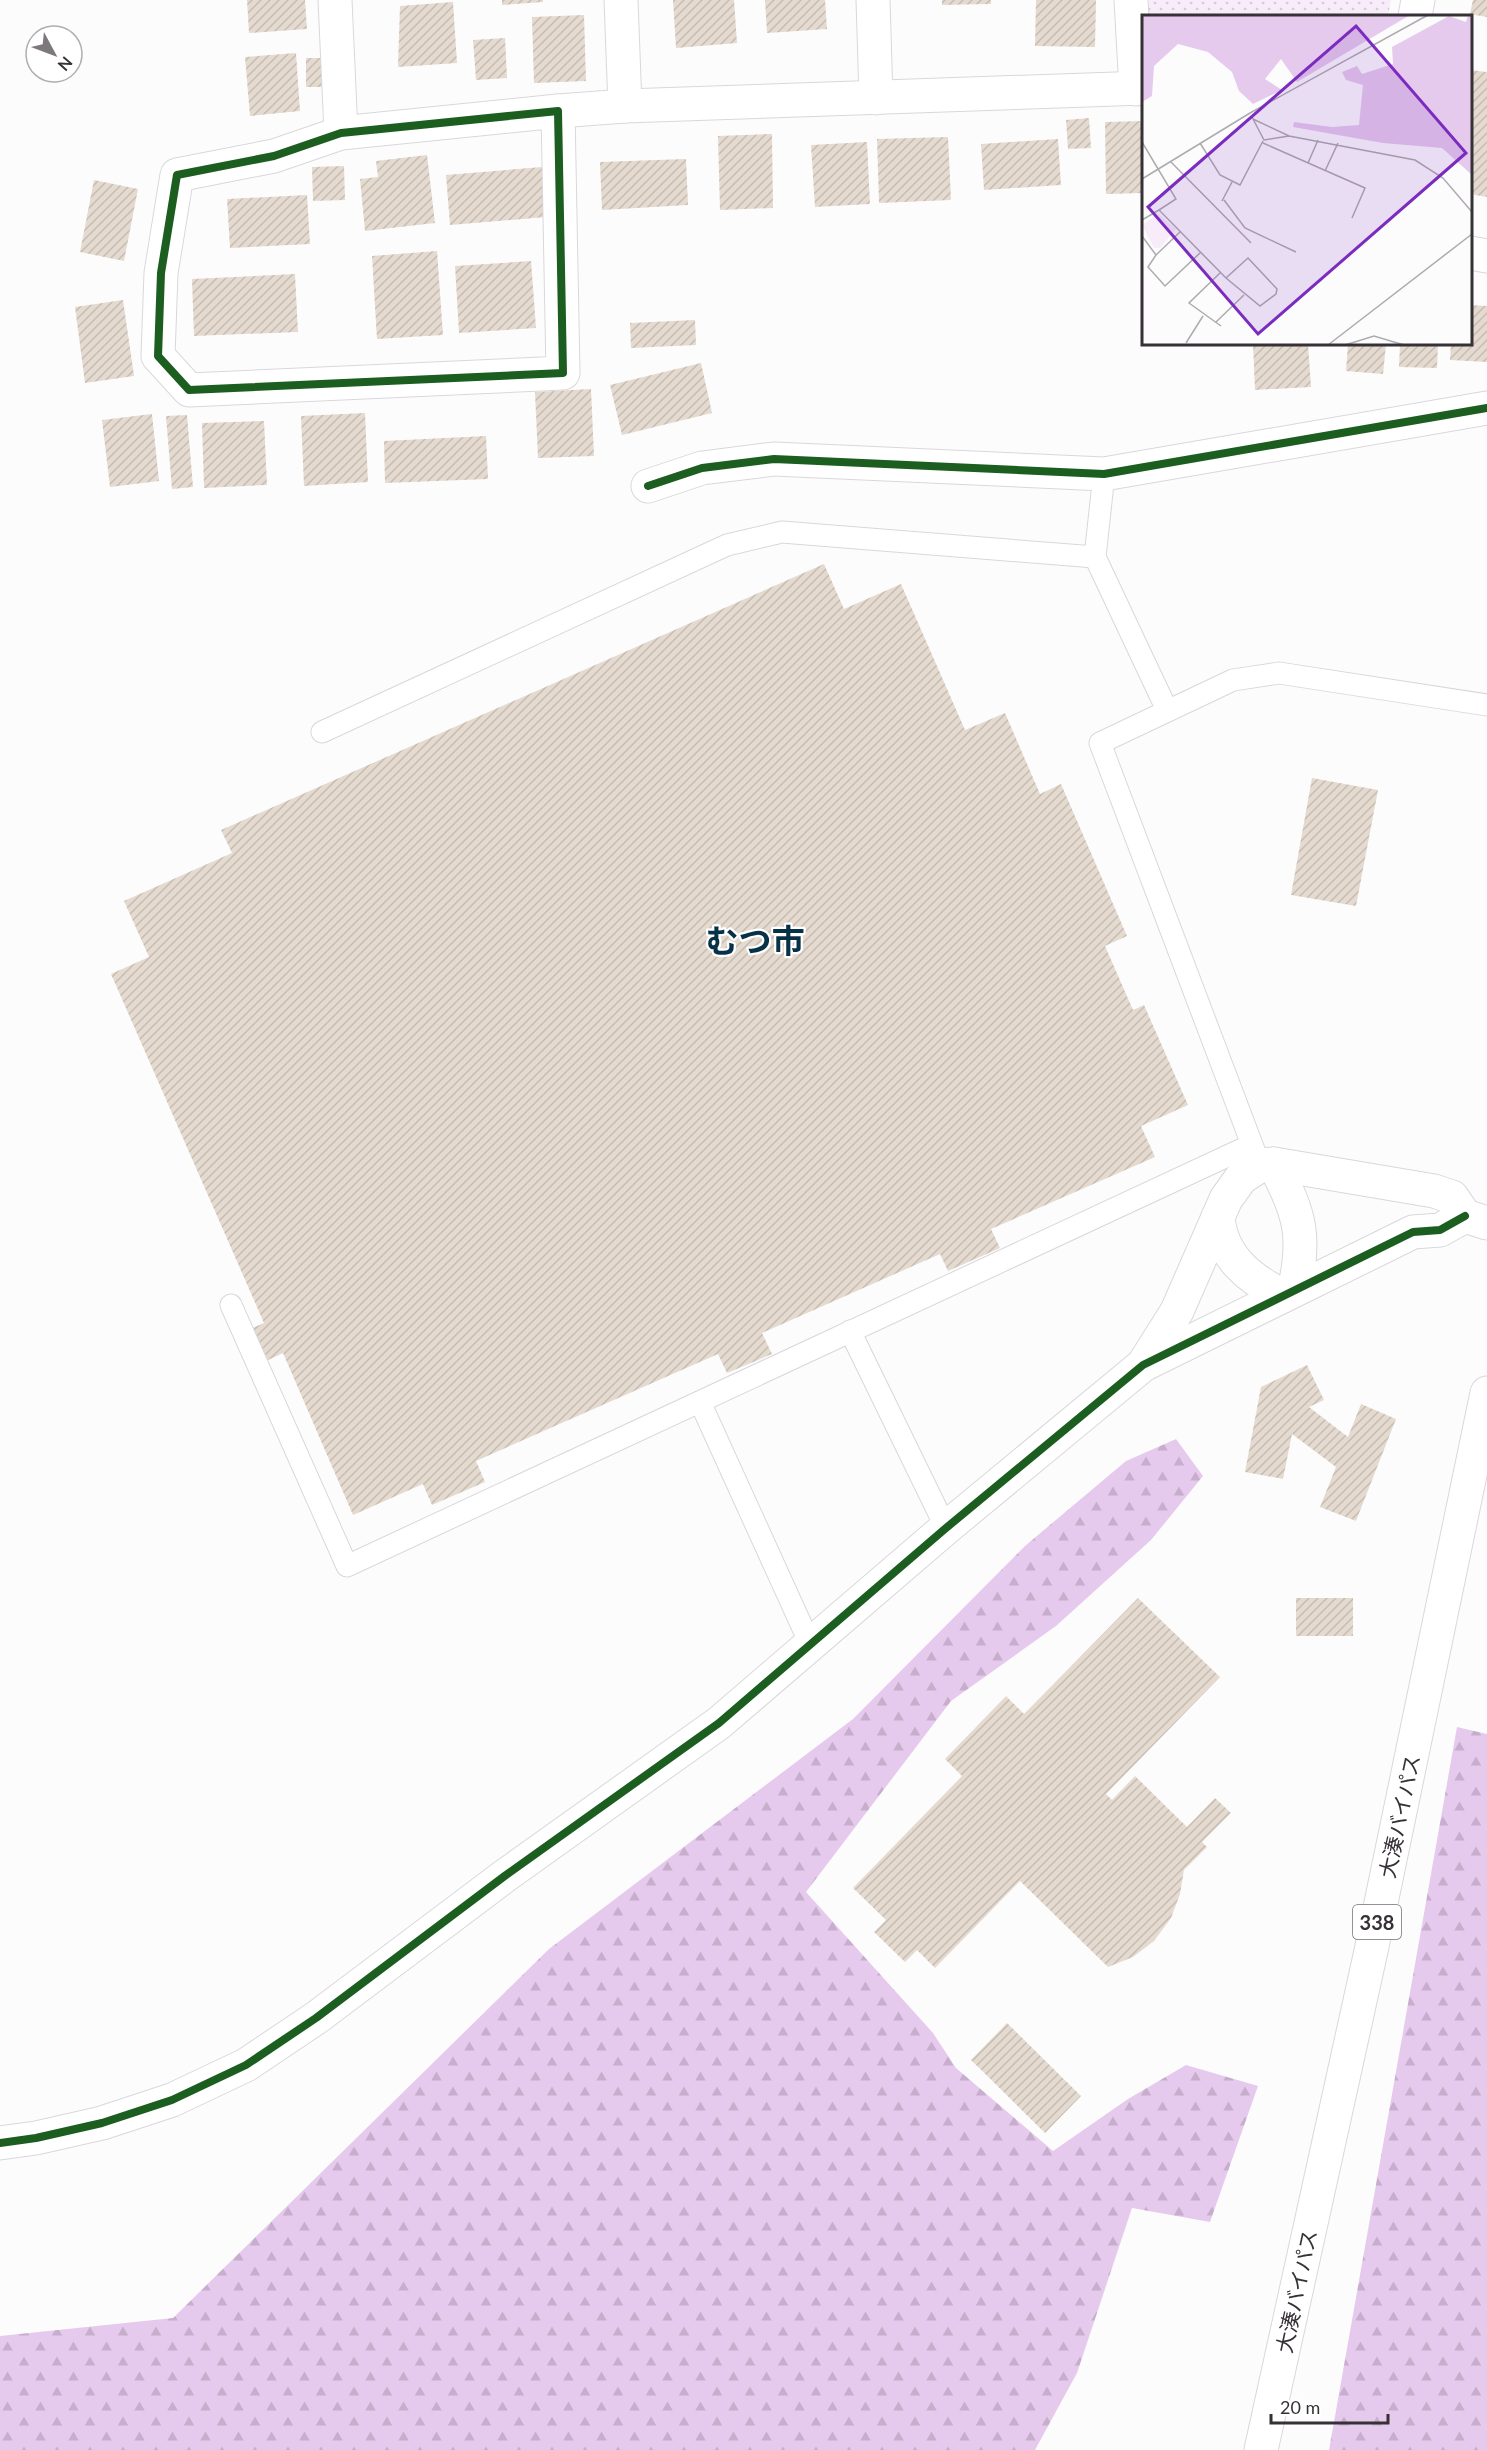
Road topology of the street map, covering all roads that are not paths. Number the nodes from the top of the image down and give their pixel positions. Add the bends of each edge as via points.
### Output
1 (335, 0) edge
2 (621, 0) edge
3 (873, 0) edge
4 (1131, 0) edge
5 (1418, 0) edge
6 (1415, 15) edge
7 (1140, 89) edge
8 (876, 98) junction
9 (625, 106) junction
10 (558, 111) junction
11 (341, 133) junction
12 (1472, 253) edge
13 (1487, 256) edge
14 (1487, 408) edge
15 (1104, 474) junction
16 (648, 486) dead end
17 (1095, 557) junction
18 (1487, 705) edge
19 (1167, 710) junction
20 (321, 732) dead end
21 (1262, 1158) junction
22 (1218, 1217) junction
23 (1476, 1220) edge
24 (1289, 1293) junction
25 (231, 1305) dead end
26 (850, 1331) junction
27 (1143, 1365) junction
28 (1487, 1393) edge
29 (700, 1402) junction
30 (946, 1528) junction
31 (811, 1646) junction
32 (0, 2143) edge
33 (1261, 2450) edge

1 - 11 main road
2 - 9 main road
3 - 8 main road
4 - 7 main road
5 - 6 main road
7 - 8 main road
8 - 9 main road
9 - 10 main road
10 - 11 main road
10 - 11 main road via 563,373 189,390 158,356 161,273 177,175 274,156
12 - 13 main road
14 - 15 main road
15 - 16 main road via 774,459 702,468
15 - 17 lane
17 - 19 lane
17 - 20 lane via 782,532 727,545
18 - 19 lane via 1279,673 1233,680
19 - 21 lane via 1100,743
21 - 22 main road via 1241,1178
21 - 23 main road via 1434,1191 1452,1197
21 - 24 main road via 1298,1216 1302,1240
21 - 26 lane
22 - 24 main road via 1227,1250 1242,1270 1266,1287
22 - 27 main road via 1177,1311
23 - 24 main road via 1440,1230 1413,1232
24 - 27 main road
25 - 29 lane via 347,1566
26 - 29 lane
26 - 30 lane
27 - 30 main road
28 - 33 main road, 大湊バイパス / 338 via 1374,1940
29 - 31 lane
30 - 31 main road
31 - 32 main road via 694,1742 246,2065 172,2100 102,2123

